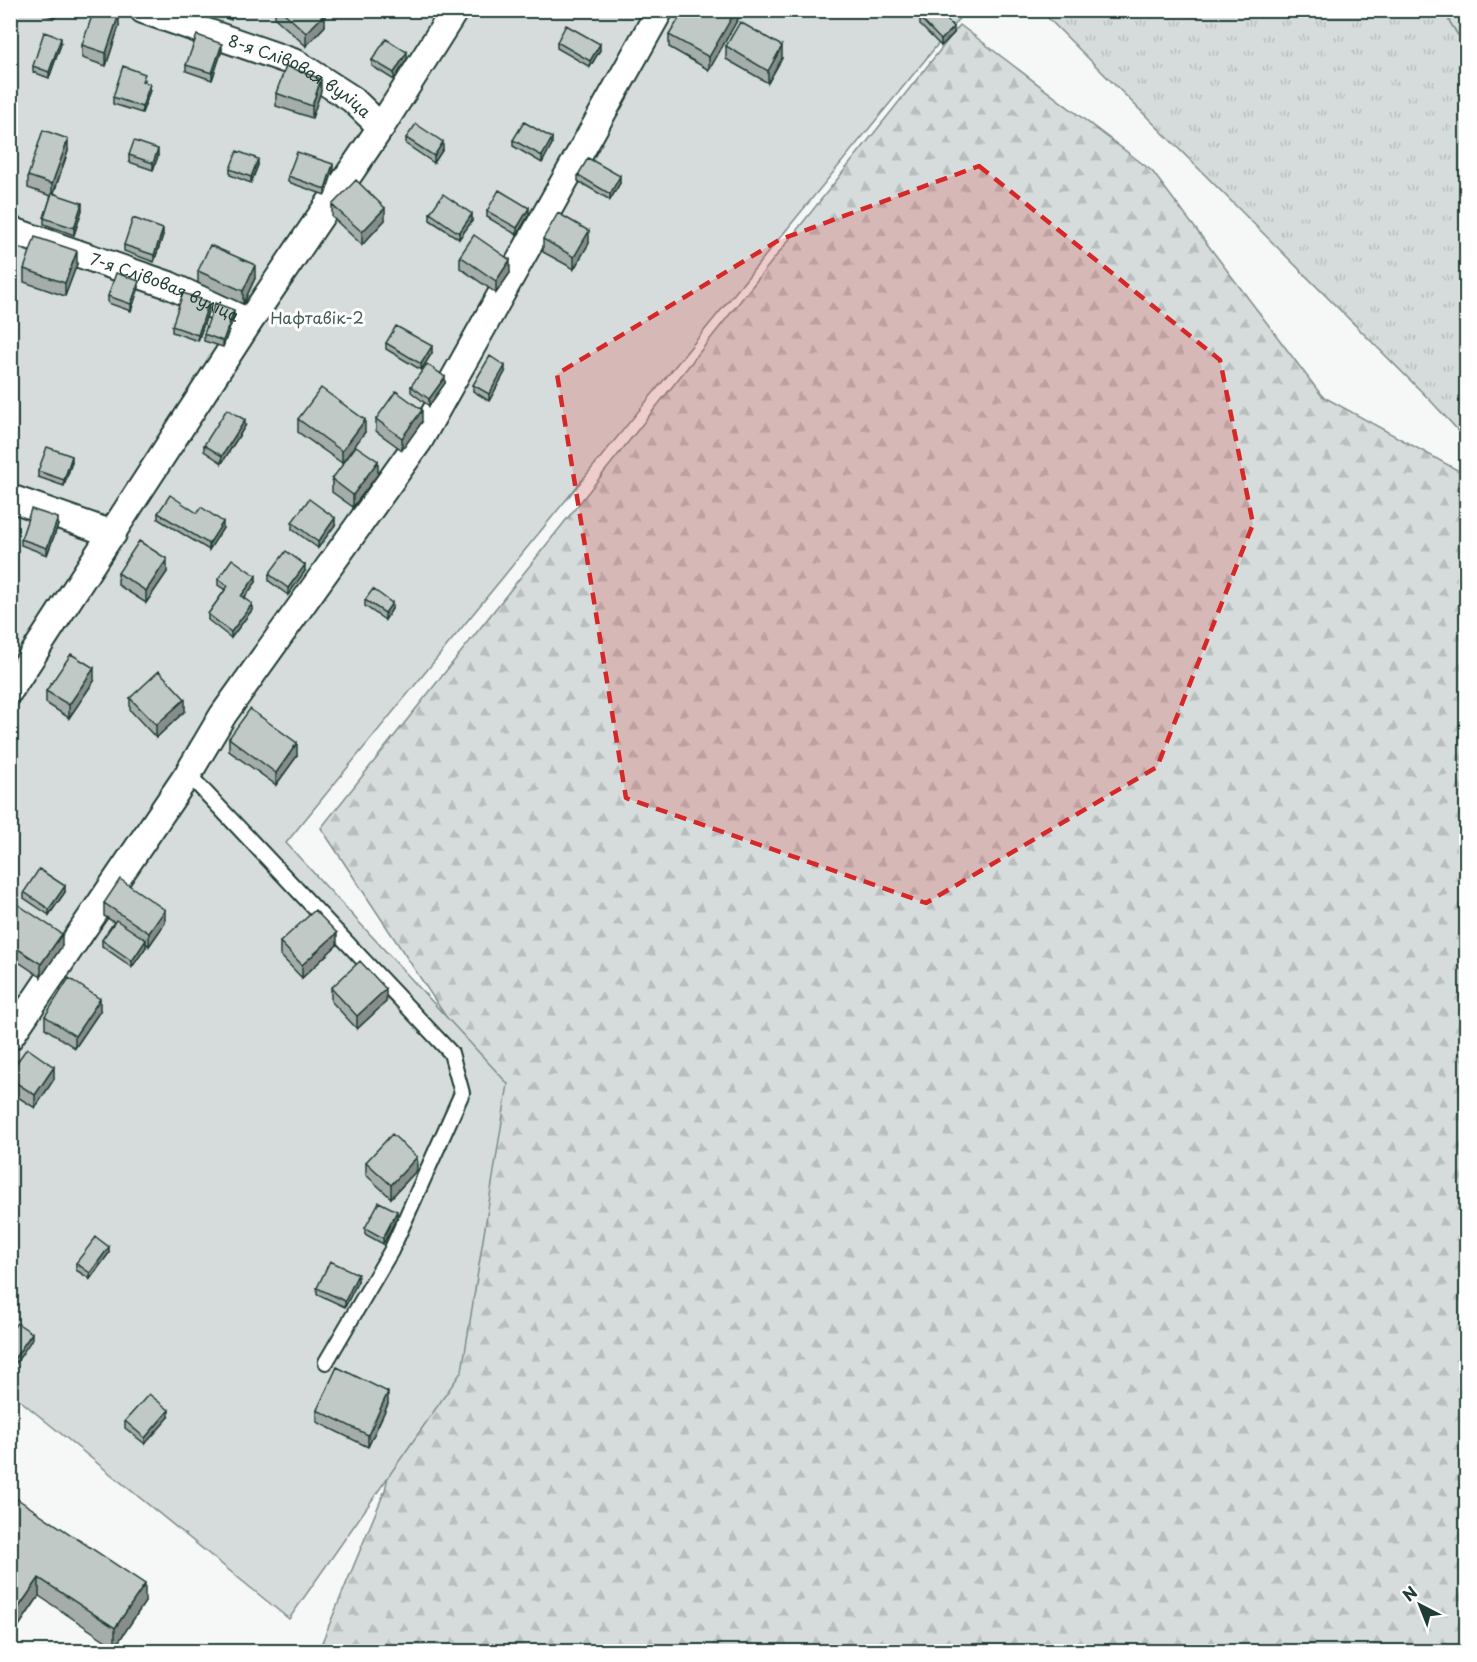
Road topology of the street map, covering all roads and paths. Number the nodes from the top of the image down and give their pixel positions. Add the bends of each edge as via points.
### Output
1 (143, 10) edge
2 (455, 10) edge
3 (660, 10) edge
4 (381, 127) junction
5 (10, 230) edge
6 (249, 322) junction
7 (10, 498) edge
8 (113, 534) junction
9 (10, 690) edge
10 (188, 774) junction
11 (10, 1037) edge
12 (326, 1362) dead end

1 - 4 street, 8-я Слівовая вуліца via 296,63 352,99
2 - 4 street
3 - 10 street via 419,441 223,715
4 - 6 street
5 - 6 street, 7-я Слівовая вуліца via 169,285
6 - 8 street
7 - 8 street
8 - 9 street
10 - 11 street
10 - 12 lane via 451,1053 462,1093 391,1251

